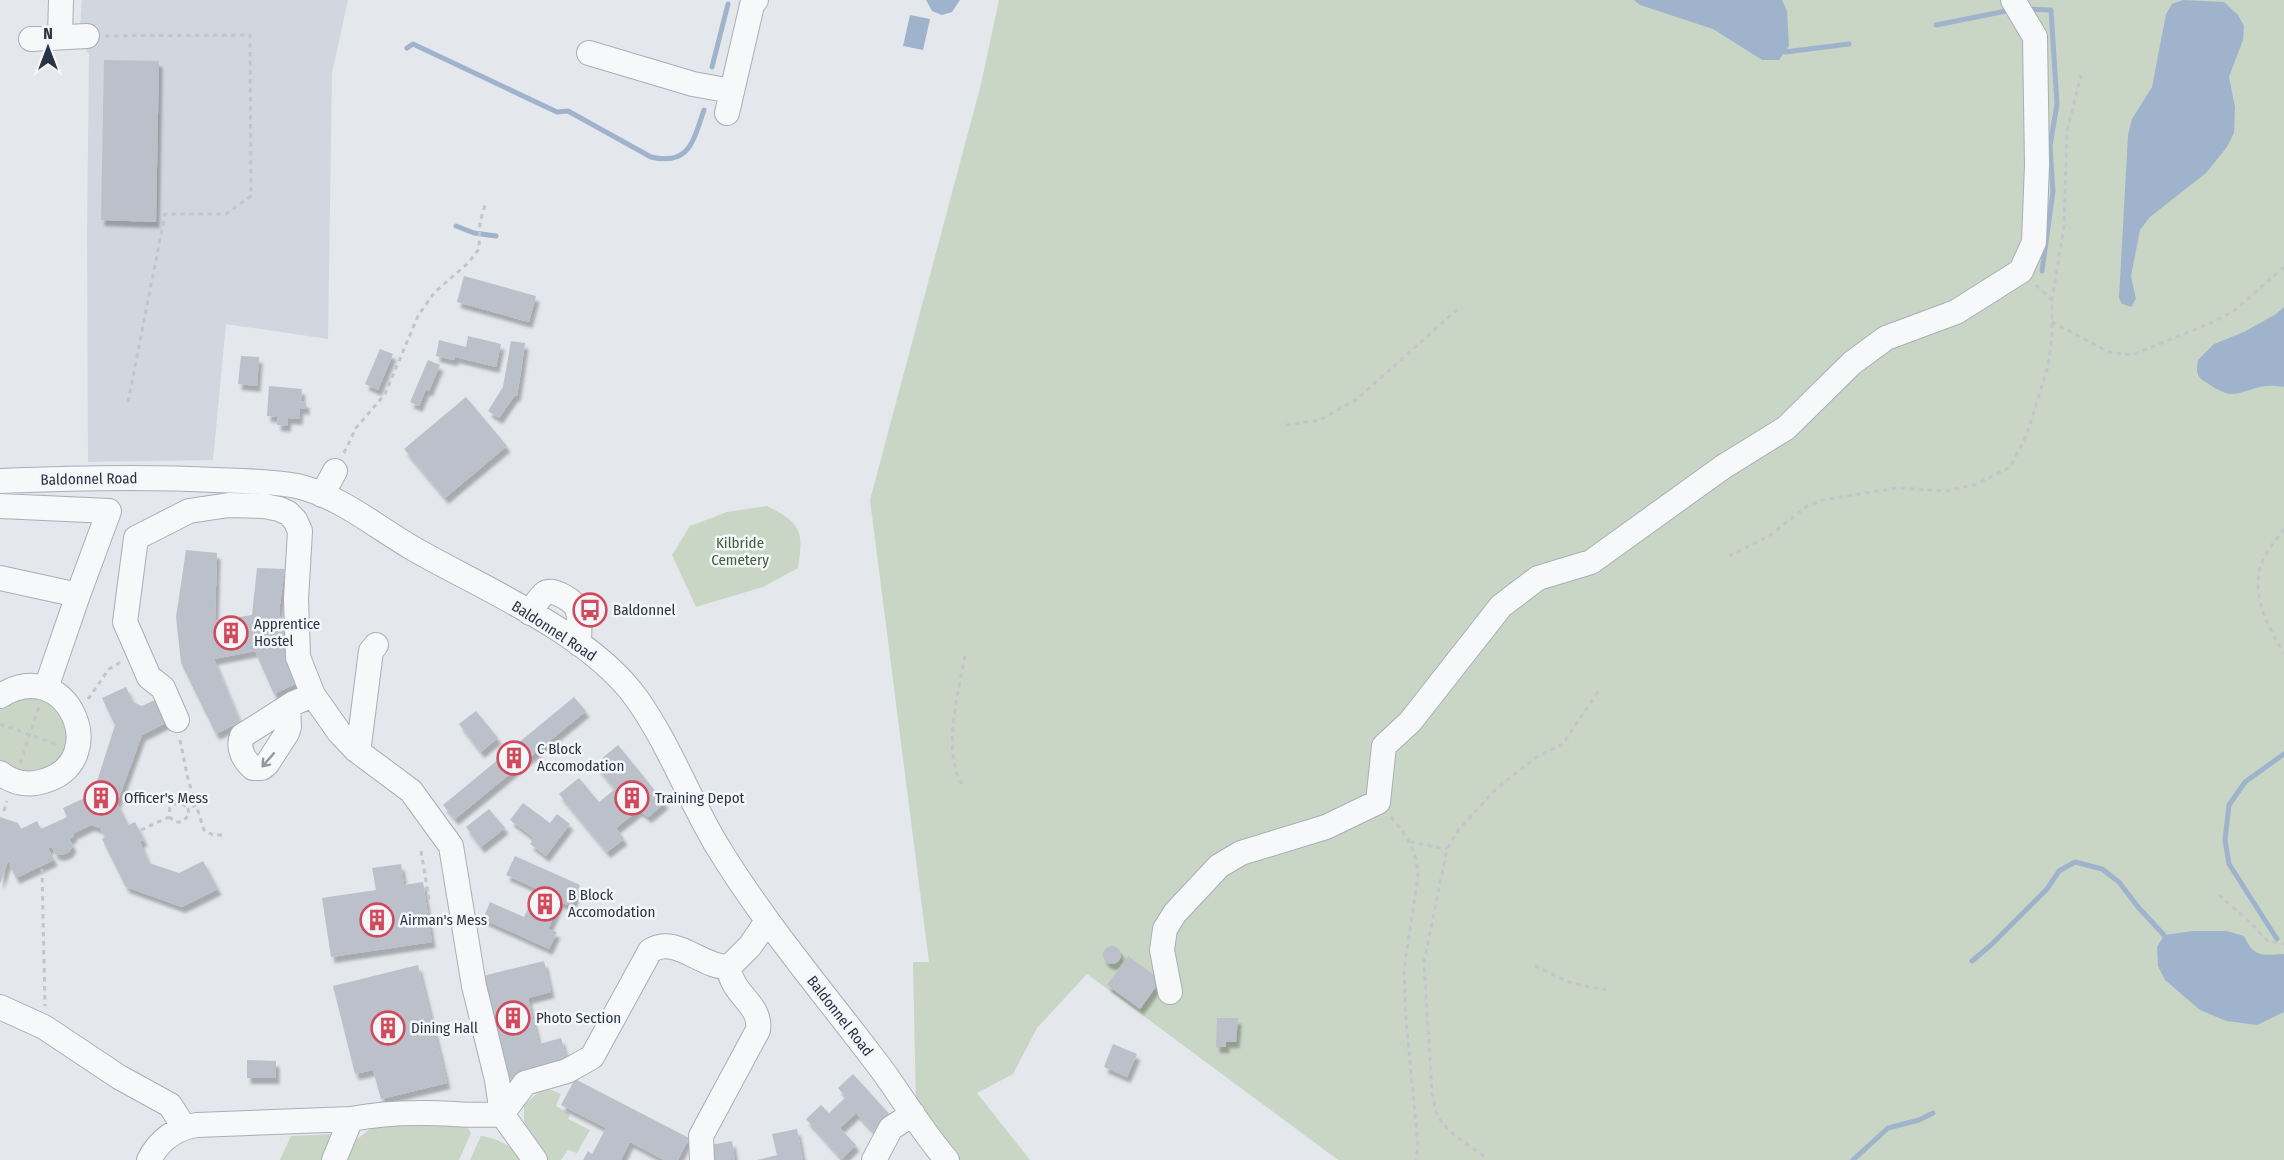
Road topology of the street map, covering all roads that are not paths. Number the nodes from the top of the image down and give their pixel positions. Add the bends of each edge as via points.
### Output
1 (60, 0) edge
2 (756, 0) edge
3 (2013, 0) edge
4 (87, 36) road end
5 (60, 37) junction
6 (31, 39) dead end
7 (589, 53) dead end
8 (335, 471) road end
9 (0, 481) edge
10 (322, 495) junction
11 (0, 507) edge
12 (103, 530) junction
13 (136, 538) junction
14 (0, 578) edge
15 (78, 595) junction
16 (376, 645) dead end
17 (46, 688) junction
18 (313, 694) junction
19 (0, 696) edge
20 (288, 708) dead end
21 (177, 720) road end
22 (356, 750) junction
23 (7, 777) edge
24 (767, 921) junction
25 (729, 967) junction
26 (1170, 992) dead end
27 (0, 1007) edge
28 (502, 1114) junction
29 (913, 1114) junction
30 (351, 1119) junction
31 (184, 1126) junction
32 (149, 1160) edge
33 (334, 1160) edge
34 (535, 1160) edge
35 (702, 1160) edge
36 (874, 1160) edge
37 (947, 1160) edge

1 - 5 street
2 - 7 street via 730,102 693,84
3 - 26 street via 2035,37 2034,242 2021,271 1956,312 1886,338 1852,363 1786,428 1723,467 1591,562 1538,578 1501,606 1410,722 1384,746 1378,802 1326,827 1241,853 1219,866 1175,913 1165,929 1162,950
4 - 5 street
5 - 6 street
8 - 10 street
9 - 10 street, Baldonnel Road via 190,478 292,485
10 - 24 street, Baldonnel Road via 530,613 610,668 638,700 714,840
11 - 12 street via 109,511
12 - 13 street
12 - 15 street
13 - 18 street via 189,511 229,505 264,506 288,513 300,531 298,657
13 - 21 street via 125,622 149,677 163,688
14 - 15 street
15 - 17 street
16 - 22 street via 371,651
17 - 19 street via 19,687
17 - 23 street via 58,694 73,711 78,727 76,751 65,769 47,780 23,783
18 - 20 street
18 - 22 street
22 - 28 street via 411,791 451,846 474,986
24 - 25 street
24 - 29 street, Baldonnel Road
25 - 28 street via 667,946 650,951 592,1057 567,1071 525,1083
25 - 35 street via 737,991 756,1011 760,1022 701,1136
27 - 31 street via 44,1027 119,1077 170,1105
28 - 30 street via 480,1117 418,1113
28 - 34 street
29 - 36 street via 891,1128
29 - 37 street, Baldonnel Road
30 - 31 street
30 - 33 street
31 - 32 street via 162,1140

